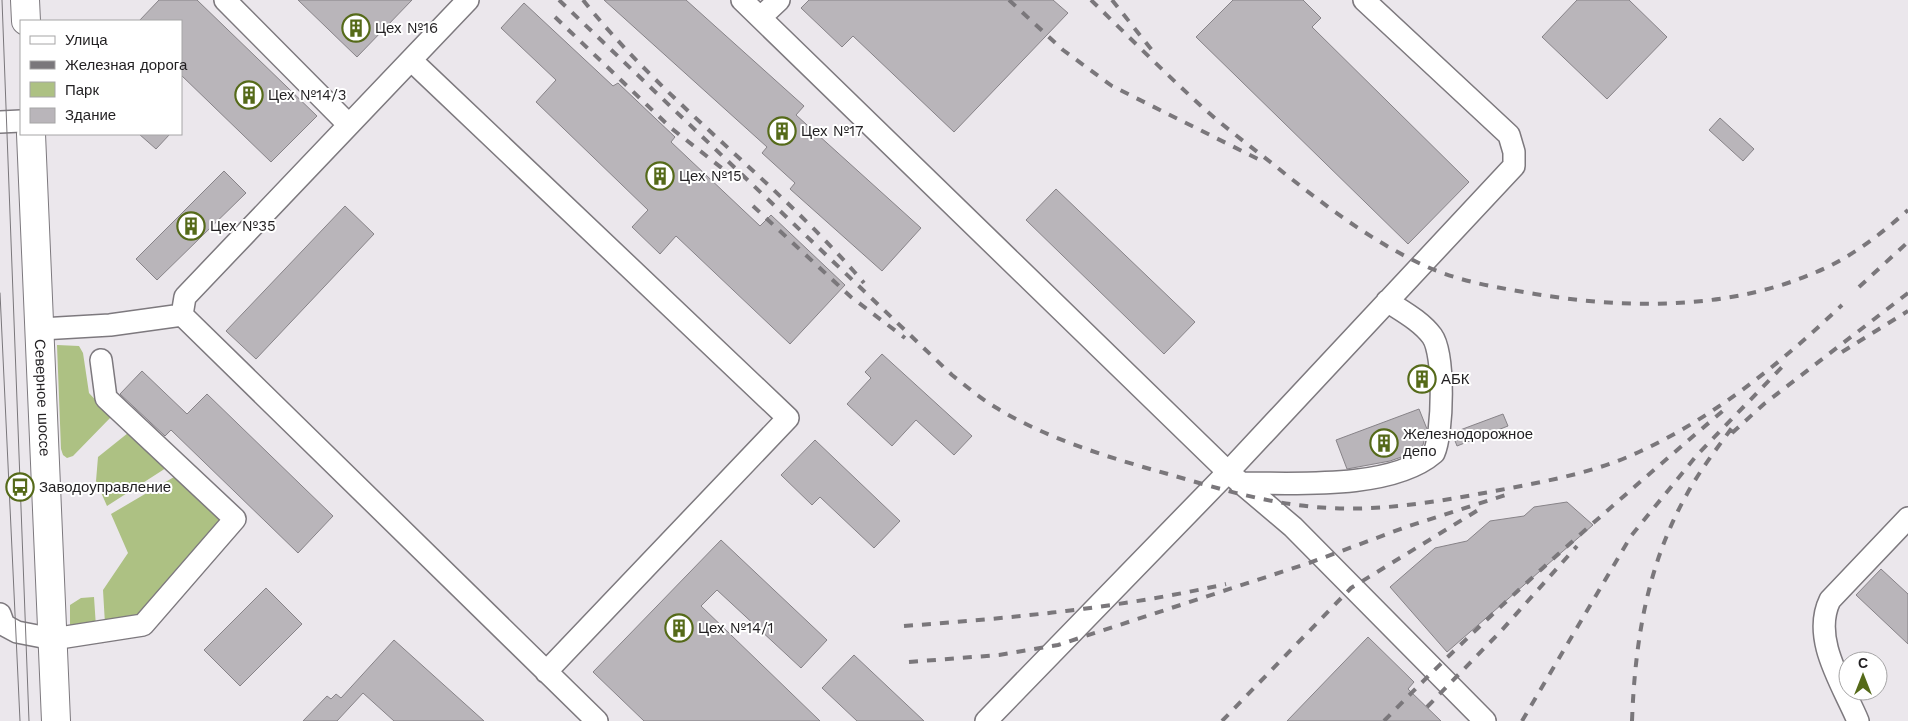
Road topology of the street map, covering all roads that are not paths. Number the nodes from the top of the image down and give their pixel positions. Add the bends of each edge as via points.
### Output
1 (25, 0) edge
2 (225, 0) edge
3 (468, 0) edge
4 (742, 0) edge
5 (779, 0) edge
6 (1364, 0) edge
7 (761, 17) junction
8 (26, 20) edge
9 (411, 60) junction
10 (20, 121) edge
11 (0, 122) edge
12 (348, 124) junction
13 (31, 135) edge
14 (1386, 301) junction
15 (182, 315) junction
16 (41, 328) junction
17 (101, 360) dead end
18 (1234, 477) junction
19 (1908, 518) edge
20 (0, 614) edge
21 (53, 639) junction
22 (546, 672) junction
23 (56, 721) edge
24 (597, 721) edge
25 (986, 721) edge
26 (1485, 721) edge
27 (1858, 721) edge

1 - 8 main road
2 - 12 lane
3 - 9 lane
4 - 7 lane
5 - 7 lane
6 - 14 lane via 1509,135 1514,152 1514,166 1505,178
7 - 18 lane
9 - 12 lane
9 - 22 lane via 788,418
10 - 11 lane
12 - 15 lane via 186,298
13 - 16 main road, Северное шоссе
14 - 18 lane
14 - 18 lane via 1428,331 1438,351 1442,393 1434,453 1406,468 1360,480
15 - 16 lane via 110,325
15 - 22 lane
16 - 21 main road, Северное шоссе
17 - 21 lane via 106,398 235,519 143,625
18 - 25 lane
18 - 26 lane via 1293,527
19 - 27 lane via 1830,600 1825,610 1824,637 1828,653
20 - 21 lane via 4,625 17,632
21 - 23 main road, Северное шоссе
22 - 24 lane

